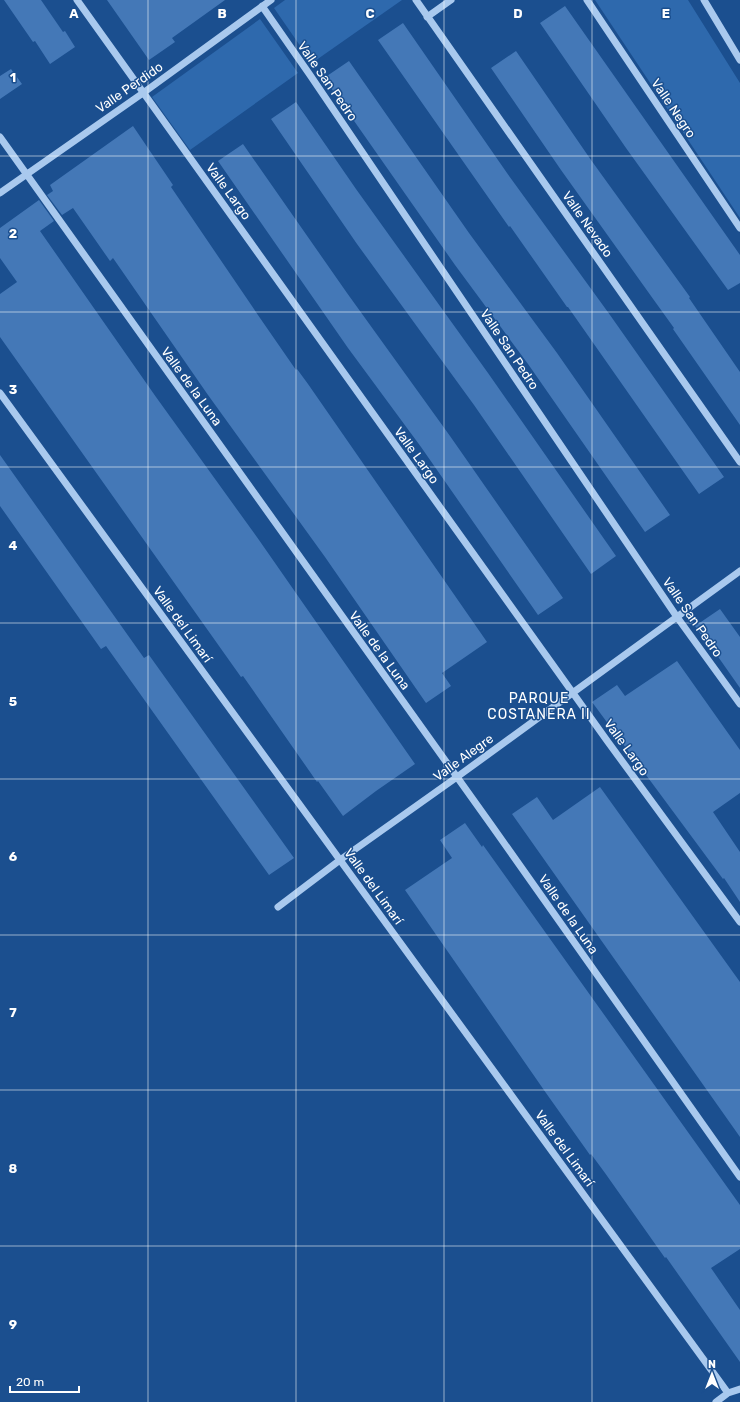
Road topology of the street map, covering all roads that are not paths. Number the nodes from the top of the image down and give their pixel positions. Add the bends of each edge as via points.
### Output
1 (77, 0) edge
2 (271, 0) edge
3 (416, 0) edge
4 (451, 0) edge
5 (587, 0) edge
6 (704, 0) edge
7 (262, 6) junction
8 (428, 17) junction
9 (740, 60) edge
10 (143, 92) junction
11 (0, 137) edge
12 (26, 174) junction
13 (0, 193) edge
14 (740, 228) edge
15 (0, 393) edge
16 (740, 462) edge
17 (740, 571) edge
18 (677, 616) junction
19 (573, 693) junction
20 (740, 704) edge
21 (457, 777) junction
22 (340, 860) junction
23 (278, 907) dead end
24 (740, 922) edge
25 (740, 1177) edge
26 (740, 1389) edge
27 (728, 1393) junction
28 (716, 1402) edge

1 - 10 street, Valle Largo
2 - 7 street, Valle Perdido
3 - 8 street, Valle Nevado
4 - 8 street
5 - 14 street, Valle Negro
6 - 9 street
7 - 10 street, Valle Perdido
7 - 18 street, Valle San Pedro
8 - 16 street, Valle Nevado
10 - 12 street, Valle Perdido
10 - 19 street, Valle Largo
11 - 12 street, Valle de la Luna
12 - 13 street, Valle Perdido
12 - 21 street, Valle de la Luna
15 - 22 street, Valle del Limarí
17 - 18 street, Valle Alegre
18 - 19 street, Valle Alegre
18 - 20 street, Valle San Pedro
19 - 21 street, Valle Alegre
19 - 24 street, Valle Largo
21 - 22 street, Valle Alegre
21 - 25 street, Valle de la Luna
22 - 23 street, Valle Alegre
22 - 27 street, Valle del Limarí
26 - 27 street
27 - 28 street

